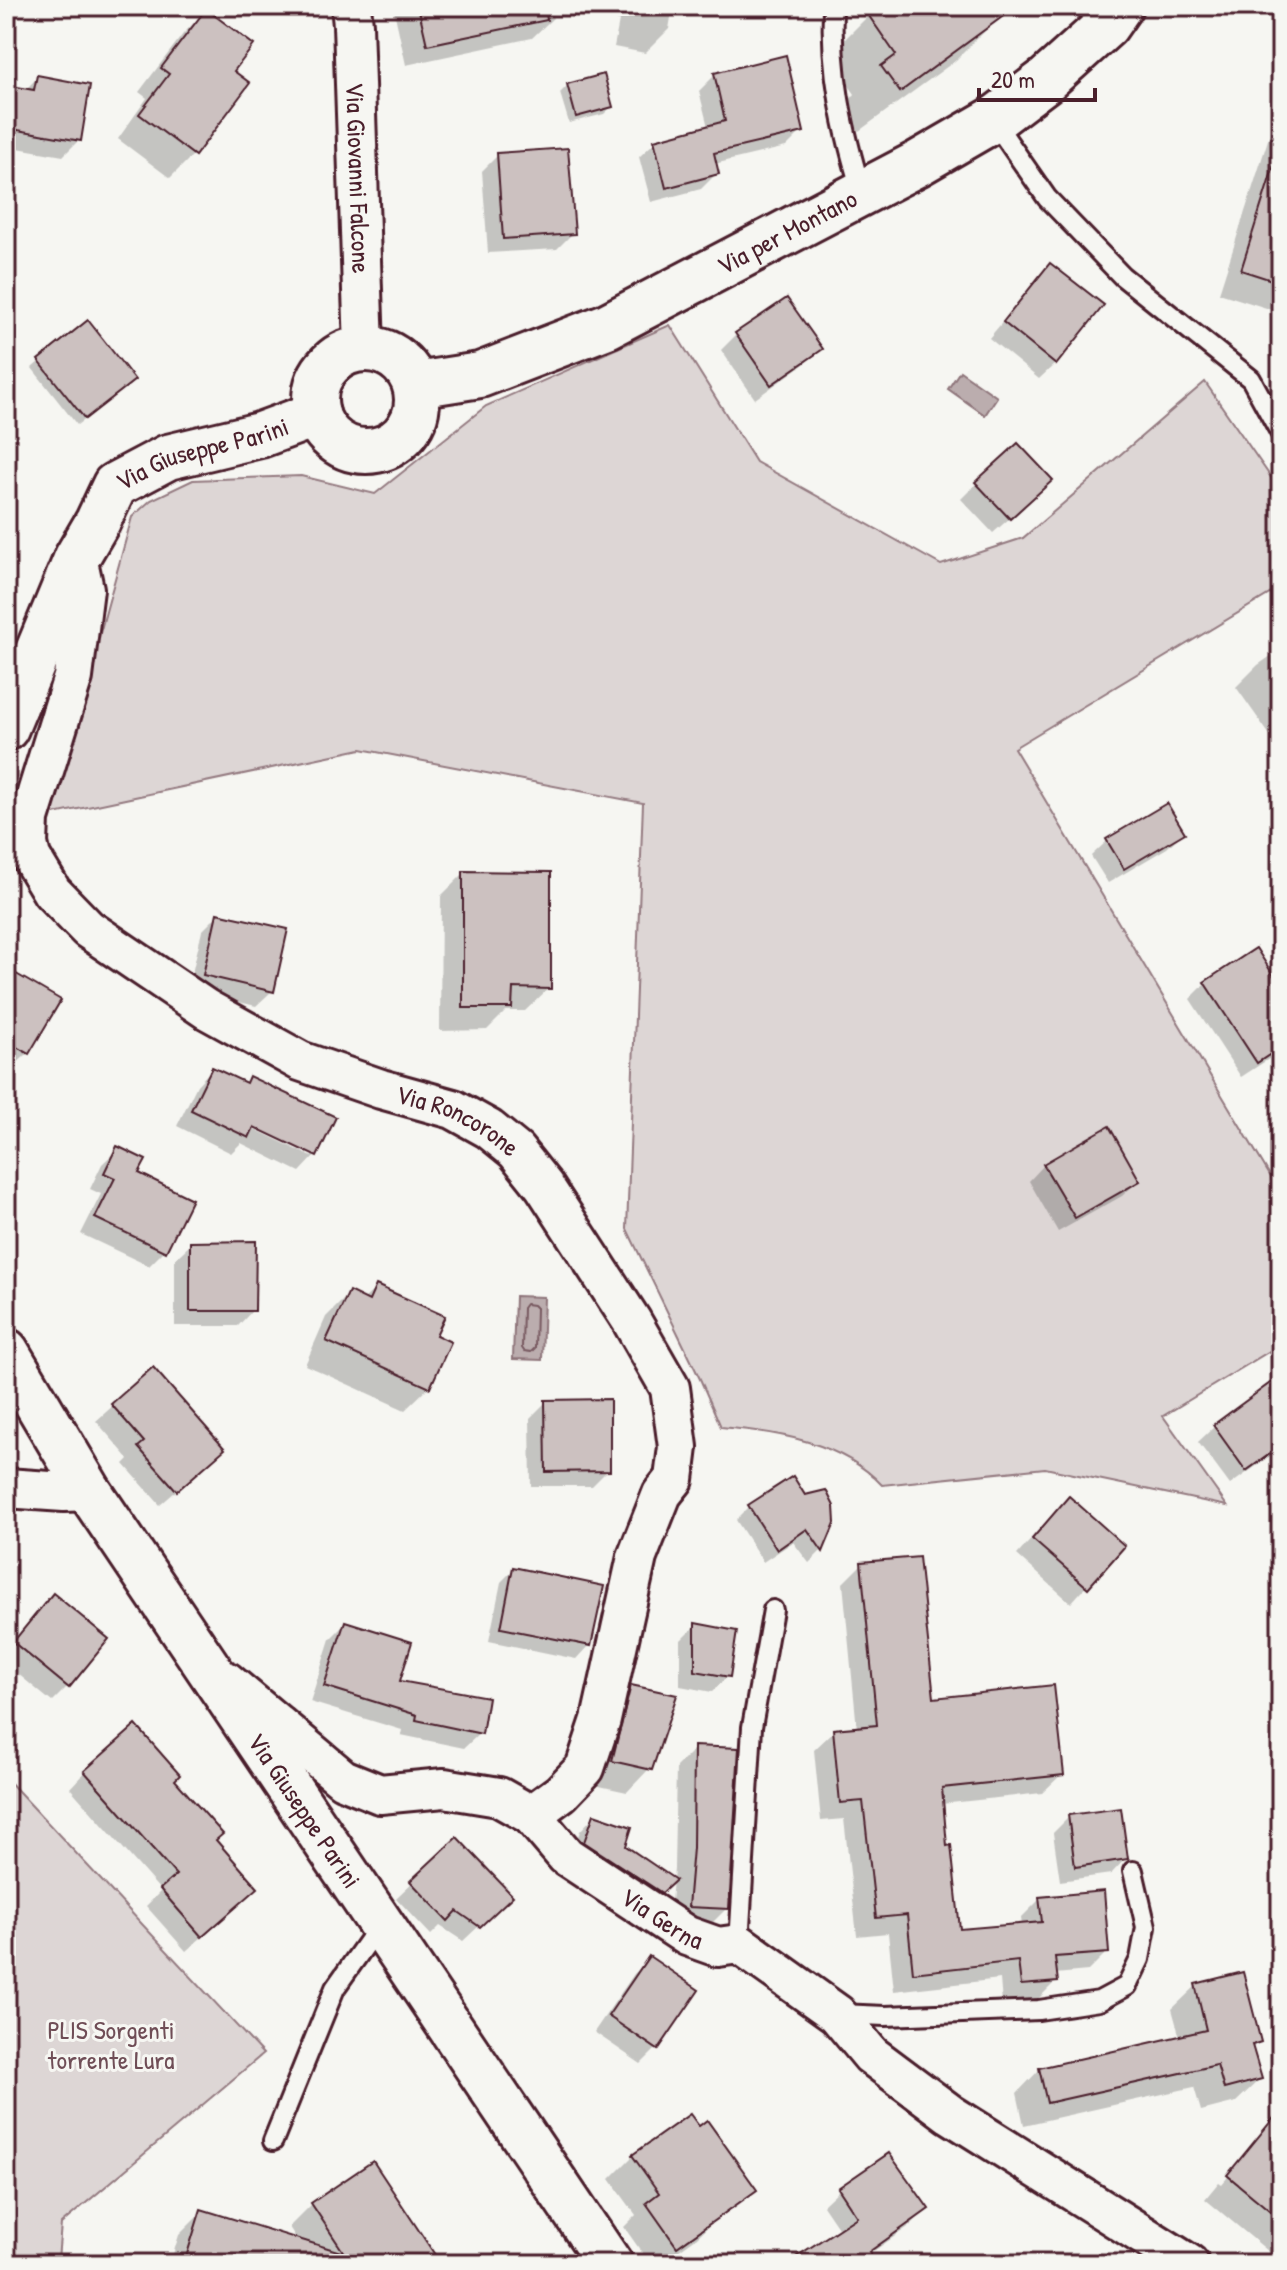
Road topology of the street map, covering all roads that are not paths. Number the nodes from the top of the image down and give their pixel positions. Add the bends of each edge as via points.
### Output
1 (351, 6) edge
2 (833, 6) edge
3 (1120, 6) edge
4 (993, 120) junction
5 (862, 193) junction
6 (364, 349) junction
7 (416, 385) junction
8 (317, 414) junction
9 (1281, 434) edge
10 (77, 557) junction
11 (6, 728) edge
12 (6, 1351) edge
13 (6, 1488) edge
14 (89, 1491) junction
15 (773, 1610) dead end
16 (208, 1666) junction
17 (531, 1815) junction
18 (1133, 1871) dead end
19 (381, 1923) junction
20 (739, 1944) junction
21 (837, 2014) junction
22 (273, 2141) dead end
23 (610, 2264) edge
24 (1189, 2264) edge

1 - 6 street, Via Giovanni Falcone
2 - 5 lane via 836,94
3 - 4 street, Via per Montano via 1106,26 1046,80
4 - 5 street, Via per Montano
4 - 9 lane via 1047,198 1122,276 1251,379
5 - 7 street, Via per Montano via 607,326 480,375
6 - 7 street via 386,352
6 - 8 street via 341,355 325,370 315,391
7 - 8 street via 417,408 408,429 391,444 369,451 346,447 328,434
8 - 10 street, Via Giuseppe Parini via 260,435 168,457 115,485
10 - 11 street, Via Giuseppe Parini
10 - 17 street, Via Roncorone via 84,589 73,677 29,819 31,857 52,892 101,938 206,1009 300,1061 453,1109 498,1136 544,1186 670,1388 678,1447 674,1479 662,1494 637,1557 601,1720 585,1768
12 - 14 street, Via Giuseppe Parini
13 - 14 street
14 - 16 street, Via Giuseppe Parini
15 - 20 lane via 752,1727
16 - 17 street, Via Gerna via 343,1779 380,1794 444,1788 499,1797
16 - 19 street, Via Giuseppe Parini
17 - 20 street, Via Gerna via 566,1856 687,1936 718,1947
18 - 21 lane via 1146,1927 1140,1959 1127,1986 1099,2001 1023,2010
19 - 22 lane via 335,1988
19 - 23 street, Via Giuseppe Parini
20 - 21 street, Via Gerna
21 - 24 street, Via Gerna via 871,2055 950,2114

